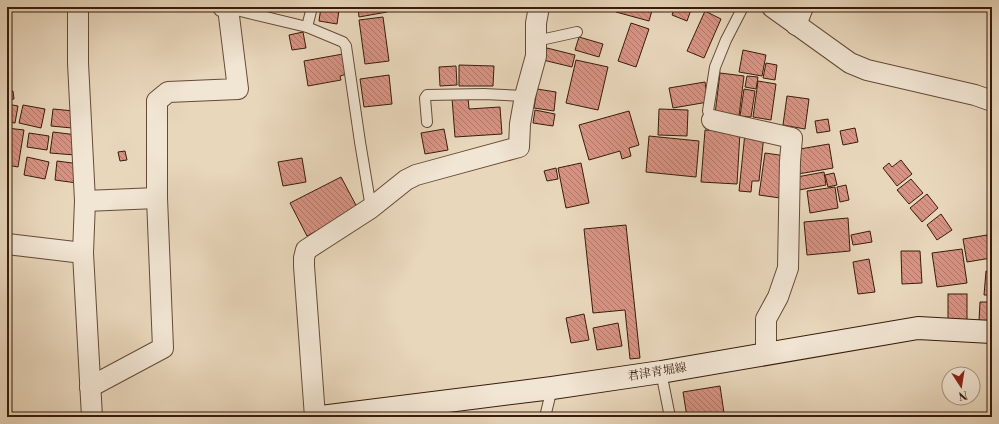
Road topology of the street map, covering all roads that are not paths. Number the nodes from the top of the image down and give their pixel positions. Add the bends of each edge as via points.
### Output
1 (78, 7) edge
2 (312, 7) edge
3 (539, 7) edge
4 (743, 7) edge
5 (772, 7) edge
6 (225, 8) edge
7 (799, 16) edge
8 (308, 27) junction
9 (577, 32) dead end
10 (536, 40) junction
11 (525, 96) junction
12 (992, 102) edge
13 (712, 120) joint
14 (427, 122) dead end
15 (157, 198) junction
16 (85, 201) junction
17 (371, 208) junction
18 (7, 244) edge
19 (83, 253) junction
20 (992, 332) edge
21 (766, 354) junction
22 (661, 372) junction
23 (90, 387) junction
24 (552, 388) junction
25 (418, 411) edge
26 (92, 417) edge
27 (315, 417) edge
28 (321, 417) edge
29 (545, 417) edge
30 (670, 417) edge

1 - 16 street via 78,63
2 - 8 lane
3 - 10 street
4 - 13 lane via 715,67 708,111
5 - 7 street
6 - 8 lane
6 - 15 street via 238,89 168,92 157,101
7 - 12 street via 850,63 867,70 975,95
8 - 17 lane via 343,42 346,46
9 - 10 lane
10 - 11 street via 536,56
11 - 14 lane via 427,95
11 - 17 street via 519,147 416,175 400,184
13 - 21 street via 792,138 788,268 778,297 766,319
15 - 16 street
15 - 23 street via 163,348
16 - 19 street
17 - 27 street via 306,250 304,258
18 - 19 street
19 - 23 street
20 - 21 main road, 君津青堀線 via 918,328
21 - 22 main road, 君津青堀線
22 - 24 main road, 君津青堀線
22 - 30 lane
23 - 26 street
24 - 25 main road, 君津青堀線
24 - 29 lane
25 - 28 main road, 君津青堀線

